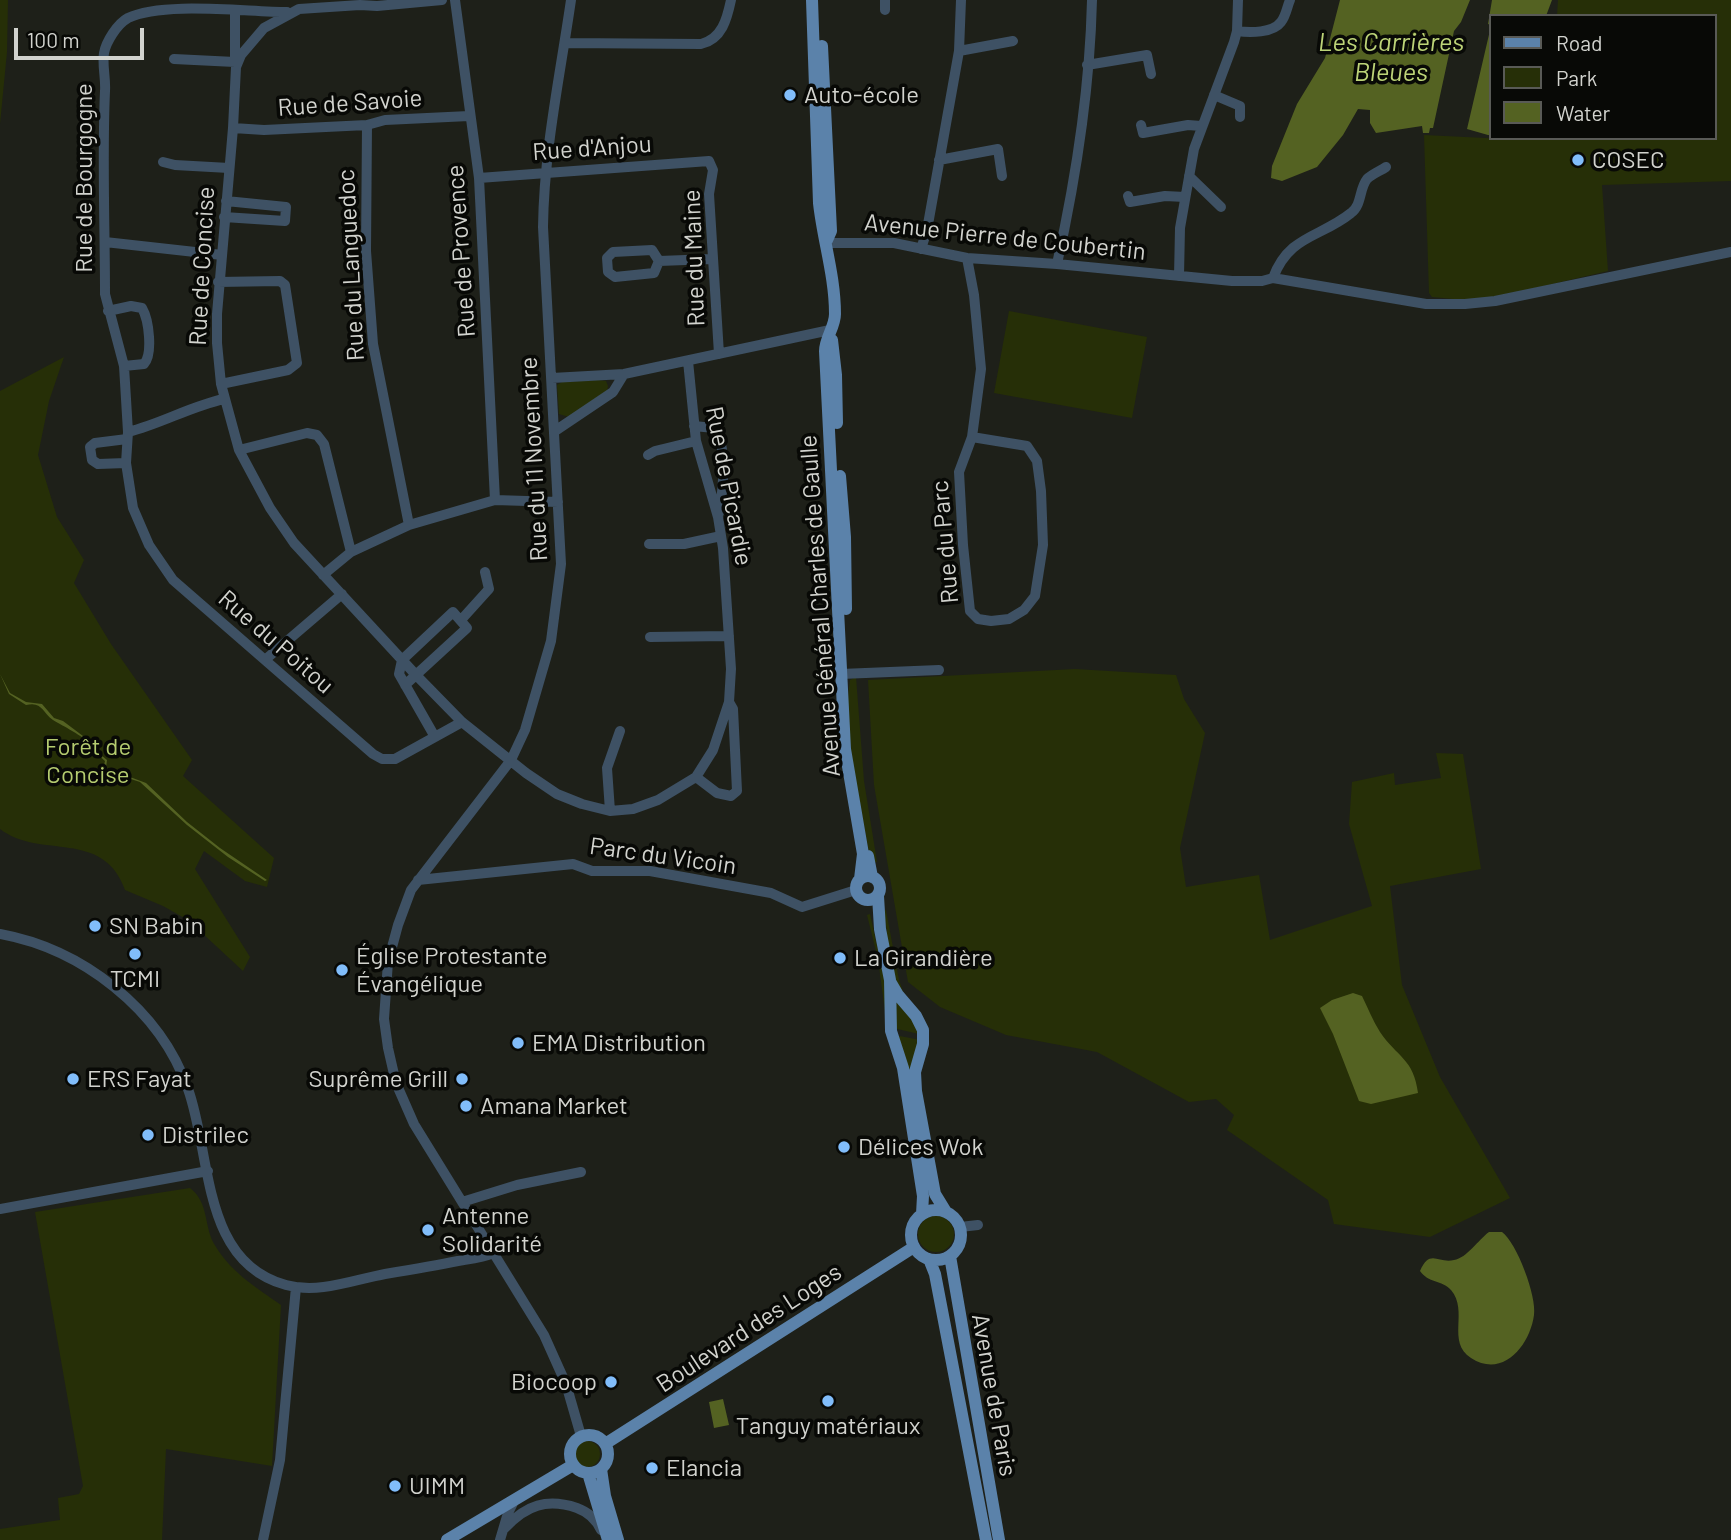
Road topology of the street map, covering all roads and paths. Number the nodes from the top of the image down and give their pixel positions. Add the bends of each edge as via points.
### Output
1 (442, 0) edge
2 (455, 0) edge
3 (571, 0) edge
4 (731, 0) edge
5 (812, 0) edge
6 (820, 0) edge
7 (961, 0) edge
8 (1092, 0) edge
9 (1238, 0) edge
10 (1290, 0) edge
11 (385, 2) edge
12 (216, 5) edge
13 (236, 12) junction
14 (289, 12) junction
15 (1237, 31) junction
16 (1013, 41) dead end
17 (565, 43) junction
18 (959, 51) junction
19 (174, 59) dead end
20 (235, 64) junction
21 (1087, 65) junction
22 (1151, 74) dead end
23 (1214, 95) junction
24 (469, 116) junction
25 (1240, 117) dead end
26 (367, 125) junction
27 (1141, 125) dead end
28 (1201, 126) junction
29 (233, 128) junction
30 (939, 160) junction
31 (709, 161) joint
32 (163, 162) dead end
33 (1385, 167) dead end
34 (229, 168) junction
35 (546, 172) junction
36 (1002, 176) dead end
37 (1189, 176) junction
38 (479, 178) junction
39 (1128, 196) dead end
40 (1185, 197) junction
41 (226, 201) junction
42 (1221, 207) dead end
43 (224, 217) junction
44 (105, 242) junction
45 (826, 243) junction
46 (922, 248) junction
47 (1731, 252) edge
48 (222, 255) junction
49 (967, 258) junction
50 (712, 259) junction
51 (659, 261) junction
52 (1057, 264) junction
53 (1179, 276) junction
54 (1273, 278) junction
55 (218, 282) junction
56 (108, 311) junction
57 (830, 330) junction
58 (719, 354) junction
59 (688, 361) junction
60 (124, 366) junction
61 (624, 374) junction
62 (552, 378) junction
63 (221, 384) junction
64 (224, 399) junction
65 (694, 426) junction
66 (555, 431) junction
67 (128, 435) junction
68 (972, 438) junction
69 (696, 441) junction
70 (239, 450) junction
71 (648, 455) dead end
72 (126, 463) junction
73 (495, 500) junction
74 (558, 502) junction
75 (718, 517) junction
76 (409, 525) junction
77 (721, 536) junction
78 (649, 544) dead end
79 (351, 552) junction
80 (485, 572) dead end
81 (323, 575) junction
82 (342, 594) junction
83 (461, 620) junction
84 (729, 636) junction
85 (650, 637) dead end
86 (265, 659) junction
87 (402, 660) junction
88 (939, 670) dead end
89 (844, 673) junction
90 (416, 675) junction
91 (405, 685) junction
92 (729, 702) junction
93 (462, 722) junction
94 (621, 731) dead end
95 (435, 737) junction
96 (511, 760) junction
97 (696, 777) junction
98 (610, 811) junction
99 (418, 880) junction
100 (863, 887) junction
101 (878, 896) junction
102 (880, 929) junction
103 (0, 934) edge
104 (890, 980) junction
105 (208, 1171) junction
106 (581, 1172) dead end
107 (462, 1202) junction
108 (0, 1209) edge
109 (946, 1212) junction
110 (922, 1214) junction
111 (978, 1225) dead end
112 (960, 1227) junction
113 (914, 1247) junction
114 (494, 1253) junction
115 (950, 1256) junction
116 (929, 1259) junction
117 (296, 1287) junction
118 (581, 1436) junction
119 (605, 1444) junction
120 (573, 1465) junction
121 (601, 1469) junction
122 (588, 1473) junction
123 (515, 1499) junction
124 (505, 1528) junction
125 (263, 1540) edge
126 (447, 1540) edge
127 (500, 1540) edge
128 (606, 1540) edge
129 (618, 1540) edge
130 (986, 1540) edge
131 (999, 1540) edge

1 - 11 street, Rue de Concise
2 - 24 street, Rue de Provence
3 - 17 street, Rue du 11 Novembre
4 - 17 street via 726,23 709,42
5 - 45 main road, Avenue Général Charles de Gaulle via 819,203
6 - 45 main road, Avenue Général Charles de Gaulle via 831,231
7 - 18 street
8 - 21 street
9 - 15 street
10 - 15 street via 1275,27
11 - 14 street, Rue de Concise
12 - 13 street, Rue de Bourgogne
12 - 44 street, Rue de Bourgogne via 143,12 124,20 104,53
13 - 14 street, Rue de Bourgogne
13 - 20 street
14 - 20 street, Rue de Concise via 264,28
15 - 23 street
16 - 18 street
17 - 35 street, Rue du 11 Novembre
18 - 30 street
19 - 20 street
20 - 29 street, Rue de Concise
21 - 22 street via 1147,55
21 - 52 street
23 - 25 street via 1240,106
23 - 28 street
24 - 26 street, Rue de Savoie
24 - 38 street, Rue de Provence
26 - 29 street, Rue de Savoie
26 - 76 street, Rue du Languedoc via 366,251 373,344
27 - 28 street via 1143,134
28 - 37 street
29 - 34 street, Rue de Concise
30 - 36 street via 998,149
30 - 46 street
31 - 35 street, Rue d'Anjou
31 - 50 street, Rue du Maine via 713,170 709,194
32 - 34 street
33 - 54 street via 1367,180 1352,213 1300,242 1278,265
34 - 41 street, Rue de Concise
35 - 38 street, Rue d'Anjou
35 - 62 street, Rue du 11 Novembre via 543,227
37 - 40 street
37 - 42 street
38 - 73 street, Rue de Provence
39 - 40 street via 1130,202
40 - 53 street
41 - 43 street, Rue de Concise
41 - 43 street via 286,207 285,221
43 - 48 street, Rue de Concise
44 - 48 street
44 - 56 street, Rue de Bourgogne
45 - 46 street, Avenue Pierre de Coubertin
45 - 57 main road, Avenue Général Charles de Gaulle via 821,256
46 - 49 street, Avenue Pierre de Coubertin
47 - 54 street, Avenue Pierre de Coubertin via 1465,304 1426,304
48 - 55 street, Rue de Concise
49 - 52 street, Avenue Pierre de Coubertin
49 - 68 street, Rue du Parc via 981,369
50 - 51 street
50 - 58 street, Rue du Maine
51 - 51 street via 652,250 613,252 607,258 608,272 615,277 654,273
52 - 53 street, Avenue Pierre de Coubertin
53 - 54 street, Avenue Pierre de Coubertin via 1246,282
55 - 63 street, Rue de Concise via 216,343
55 - 63 street via 280,281 285,285 297,363 288,370
56 - 60 street, Rue de Bourgogne
56 - 60 street via 131,306 142,308 146,315 148,360
57 - 58 street
57 - 89 main road, Avenue Général Charles de Gaulle via 825,351
58 - 59 street
59 - 61 street
59 - 65 street, Rue de Picardie
60 - 67 street, Rue du Poitou
61 - 62 street
61 - 66 street via 613,392
62 - 66 street, Rue du 11 Novembre
63 - 64 street, Rue de Concise
64 - 67 street
64 - 70 street, Rue de Concise
65 - 69 street, Rue de Picardie
65 - 75 street via 715,428 720,436 723,485
66 - 74 street, Rue du 11 Novembre
67 - 72 street, Rue du Poitou
67 - 72 street via 90,447 92,460 98,464
68 - 68 street, Rue du Parc via 959,472 970,611 978,619 1009,619 1024,610 1037,586 1043,545 1037,461 1027,446
69 - 71 street
69 - 75 street, Rue de Picardie
70 - 79 street via 307,432 317,435 324,444
70 - 81 street, Rue de Concise via 270,508
72 - 86 street, Rue du Poitou via 134,508 164,569
73 - 74 street
73 - 76 street
74 - 96 street, Rue du 11 Novembre via 561,564 551,641 525,730
75 - 77 street, Rue de Picardie
76 - 79 street
77 - 78 street via 684,544
77 - 84 street, Rue de Picardie
79 - 81 street
80 - 83 street via 489,589
81 - 82 street, Rue de Concise
82 - 86 street
82 - 87 street, Rue de Concise
83 - 87 street via 453,612
83 - 90 street via 467,628
84 - 85 street
84 - 92 street, Rue de Picardie
86 - 95 street, Rue du Poitou via 383,760 395,759
87 - 90 street, Rue de Concise
87 - 91 street via 399,674
88 - 89 street
89 - 100 main road, Avenue Général Charles de Gaulle via 845,749 863,854
90 - 91 street
90 - 93 street, Rue de Concise
91 - 95 street
92 - 97 street, Rue de Picardie via 713,750
92 - 97 street, Rue de Picardie via 737,791 725,796
93 - 95 street, Rue du Poitou
93 - 96 street, Rue de Concise
94 - 98 street via 607,768
96 - 98 street, Rue de Picardie via 557,794
96 - 99 street, Rue du 11 Novembre
97 - 98 street, Rue de Picardie via 658,800
99 - 100 street, Parc du Vicoin via 573,864 592,871 650,871 771,893 802,907
99 - 107 street, Rue du 11 Novembre via 388,962 384,998 388,1048 396,1083 414,1124
100 - 101 main road via 872,900
100 - 101 main road, Avenue Général Charles de Gaulle via 880,885
100 - 102 main road
101 - 102 main road
102 - 104 main road
103 - 105 street via 43,946 85,967 139,1010 188,1086
104 - 109 main road via 923,1030 915,1077 935,1194
104 - 110 main road via 891,1031 905,1078
105 - 108 street
105 - 117 street via 219,1224 238,1255 270,1279
106 - 107 street
107 - 114 street, Rue du 11 Novembre
109 - 110 main road
109 - 112 main road
110 - 113 main road via 912,1228
111 - 112 street
112 - 115 main road via 959,1247
113 - 116 main road
113 - 119 main road, Boulevard des Loges
114 - 117 street via 319,1288
114 - 118 street, Rue du 11 Novembre via 554,1354
115 - 116 main road
115 - 131 main road, Avenue de Paris
116 - 130 main road, Avenue de Paris
117 - 125 street via 280,1460
118 - 119 main road via 597,1437
118 - 120 main road via 570,1449
119 - 121 main road via 608,1457
120 - 122 main road
120 - 123 main road
121 - 122 main road
121 - 129 main road
122 - 128 main road
123 - 124 street
123 - 126 main road
124 - 127 street
124 - 128 street via 531,1507 561,1503 596,1520

